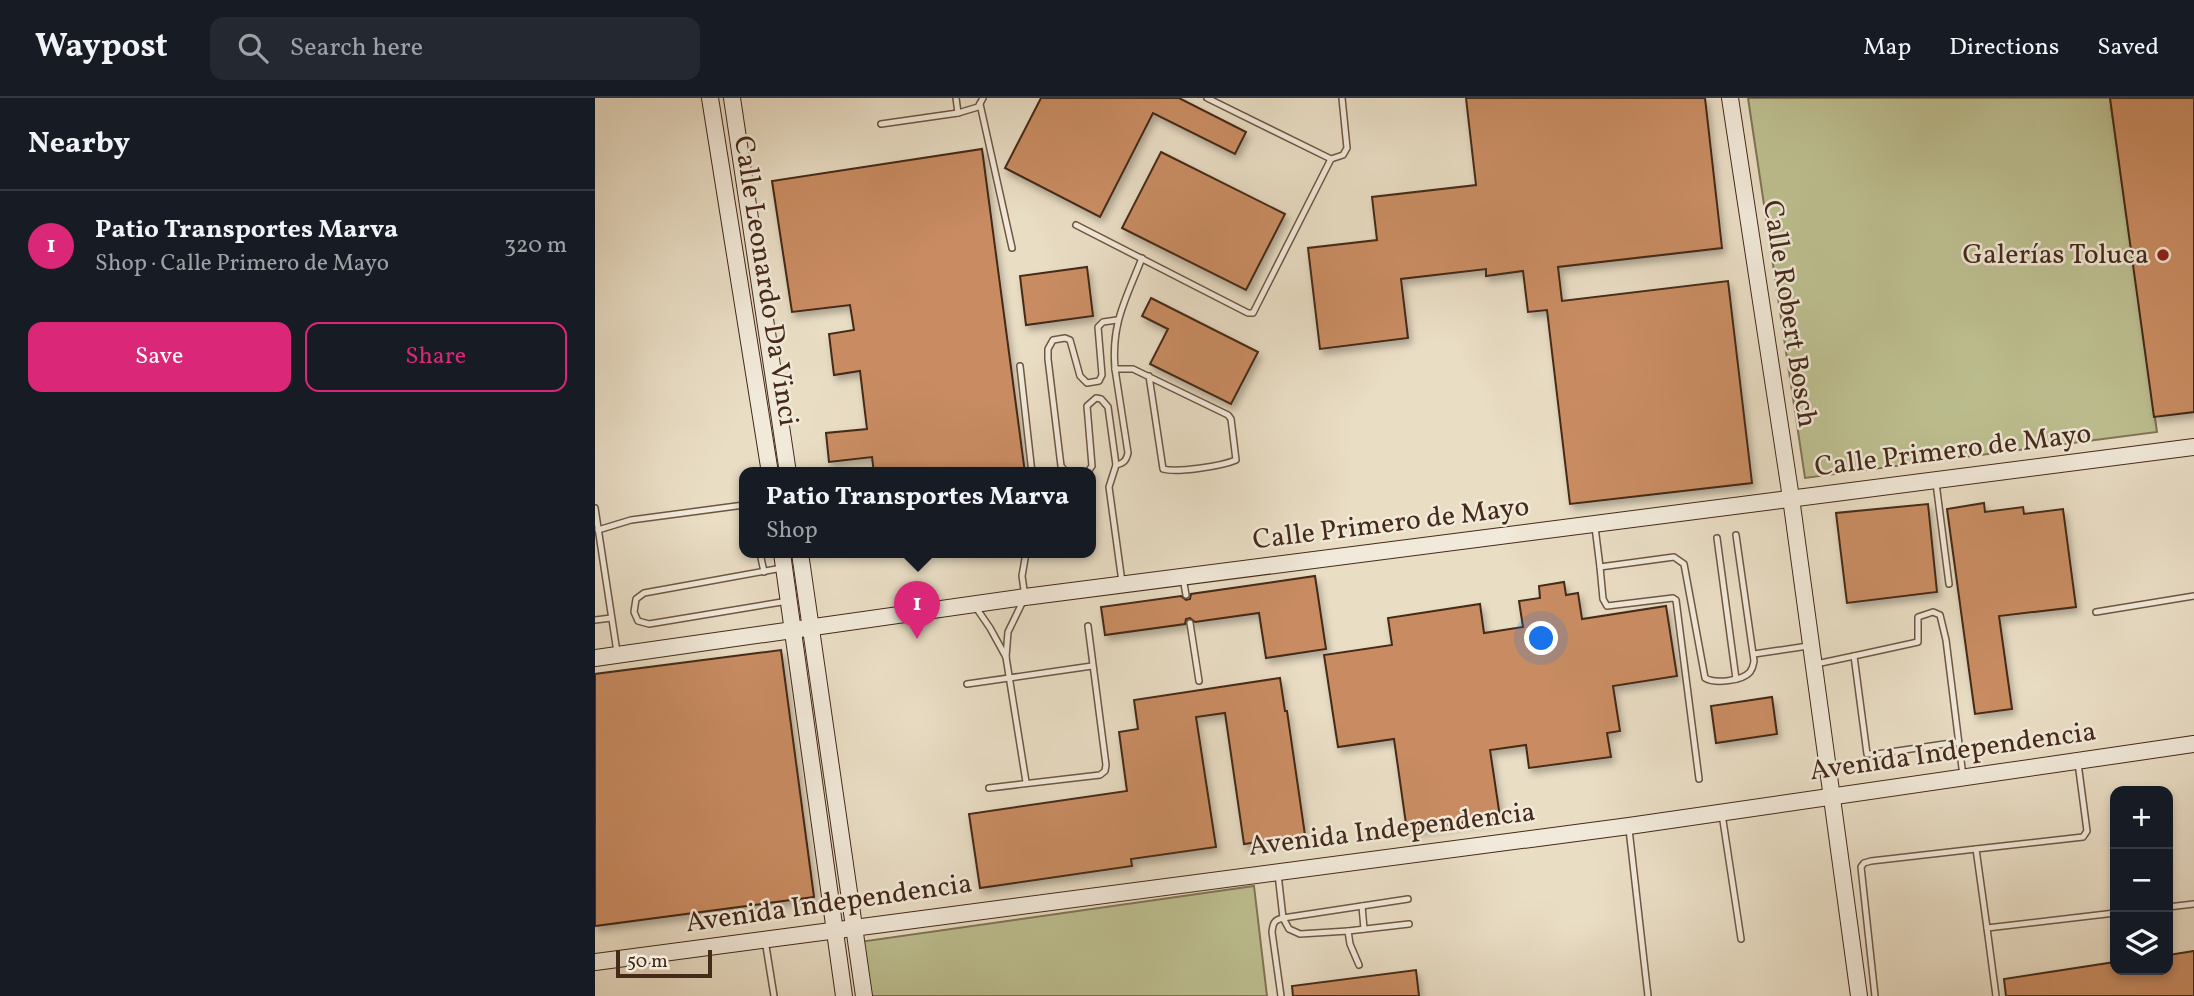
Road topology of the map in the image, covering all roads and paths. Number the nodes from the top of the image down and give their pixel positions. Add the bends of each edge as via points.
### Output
1 (710, 98) edge
2 (732, 98) edge
3 (956, 98) edge
4 (1207, 98) edge
5 (1342, 98) edge
6 (1730, 98) edge
7 (982, 101) edge
8 (958, 113) junction
9 (881, 124) dead end
10 (1331, 159) junction
11 (1076, 225) dead end
12 (1012, 248) dead end
13 (1142, 258) junction
14 (1117, 320) junction
15 (1020, 366) dead end
16 (1115, 369) junction
17 (1149, 376) junction
18 (2194, 447) edge
19 (1117, 465) junction
20 (768, 467) edge
21 (786, 467) edge
22 (1031, 467) edge
23 (1063, 467) edge
24 (1091, 467) edge
25 (1936, 480) junction
26 (1791, 498) junction
27 (739, 506) edge
28 (595, 508) edge
29 (1594, 524) junction
30 (598, 530) junction
31 (1736, 535) dead end
32 (1717, 538) dead end
33 (761, 558) edge
34 (801, 558) edge
35 (1026, 558) edge
36 (784, 560) edge
37 (1600, 567) junction
38 (764, 572) junction
39 (1184, 578) junction
40 (1949, 584) dead end
41 (1122, 585) junction
42 (1186, 595) dead end
43 (2194, 596) edge
44 (1025, 597) junction
45 (790, 601) junction
46 (975, 606) junction
47 (2096, 612) dead end
48 (611, 618) junction
49 (595, 620) edge
50 (1190, 623) dead end
51 (1088, 626) dead end
52 (812, 628) junction
53 (794, 631) junction
54 (1811, 646) junction
55 (595, 650) edge
56 (1754, 654) junction
57 (617, 655) junction
58 (1854, 656) junction
59 (1006, 657) junction
60 (595, 658) edge
61 (1814, 665) junction
62 (1092, 666) junction
63 (1010, 678) junction
64 (1736, 679) junction
65 (1199, 681) dead end
66 (967, 684) dead end
67 (1958, 742) junction
68 (2194, 744) edge
69 (2078, 761) junction
70 (1963, 777) junction
71 (1699, 779) dead end
72 (1026, 782) junction
73 (989, 788) dead end
74 (1831, 796) junction
75 (1721, 812) junction
76 (1629, 826) junction
77 (1976, 849) junction
78 (1277, 871) junction
79 (1408, 899) dead end
80 (2194, 904) edge
81 (1361, 906) junction
82 (2173, 906) edge
83 (2110, 914) edge
84 (1283, 918) junction
85 (1409, 924) dead end
86 (855, 927) junction
87 (1987, 928) junction
88 (1364, 929) junction
89 (835, 930) junction
90 (1348, 931) junction
91 (765, 939) junction
92 (1741, 939) dead end
93 (595, 961) edge
94 (1359, 965) dead end
95 (774, 996) edge
96 (844, 996) edge
97 (864, 996) edge
98 (1281, 996) edge
99 (1647, 996) edge
100 (1859, 996) edge
101 (1875, 996) edge
102 (1996, 996) edge

1 - 20 main road, Calle Leonardo Da Vinci
2 - 21 main road, Calle Leonardo Da Vinci
3 - 8 lane
4 - 10 lane
5 - 10 lane via 1347,148 1343,155
6 - 26 main road, Calle Robert Bosch
7 - 8 lane
7 - 12 lane
8 - 9 lane
10 - 13 lane via 1252,313
11 - 13 lane
13 - 14 lane
14 - 16 lane
14 - 23 lane via 1098,327 1099,381 1087,383 1080,376 1070,340 1053,340 1048,349
15 - 22 lane
16 - 17 lane via 1130,368
16 - 19 lane via 1128,453 1126,461
17 - 17 lane via 1230,416 1236,460 1163,469
18 - 25 main road, Calle Primero de Mayo
19 - 24 lane via 1108,407 1097,398 1087,405
19 - 41 lane via 1109,487
25 - 26 main road, Calle Primero de Mayo
25 - 40 lane
26 - 29 main road, Calle Primero de Mayo
26 - 54 main road, Calle Robert Bosch
27 - 30 lane via 632,520
28 - 30 lane
29 - 37 lane
29 - 39 main road, Calle Primero de Mayo
30 - 48 lane
31 - 56 lane
32 - 64 lane
33 - 38 lane
34 - 52 main road
35 - 44 lane
36 - 38 lane
36 - 45 main road
37 - 64 lane via 1678,558 1685,569 1705,678 1711,682
37 - 71 lane via 1607,606 1676,600
38 - 45 lane via 644,593 635,602 636,617 649,624
39 - 41 main road, Calle Primero de Mayo
39 - 42 lane
41 - 44 main road, Calle Primero de Mayo
43 - 47 lane
44 - 46 main road, Calle Primero de Mayo
44 - 59 lane via 1008,632
45 - 53 main road
46 - 52 main road, Calle Primero de Mayo
46 - 59 lane
48 - 49 lane
48 - 57 lane
50 - 65 lane
51 - 62 lane
52 - 53 main road, Calle Primero de Mayo
52 - 86 main road
53 - 57 main road, Calle Primero de Mayo
53 - 89 main road
54 - 56 lane
54 - 61 main road, Calle Robert Bosch
55 - 60 lane
56 - 64 lane via 1749,673
57 - 60 main road, Calle Primero de Mayo
58 - 61 lane
58 - 67 lane via 1868,755
58 - 67 lane via 1918,642 1918,617 1933,612 1940,615
59 - 63 lane
61 - 74 main road, Calle Robert Bosch
62 - 63 lane
62 - 72 lane via 1105,771
63 - 66 lane
63 - 72 lane
67 - 70 lane
68 - 69 main road, Avenida Independencia
69 - 70 main road, Avenida Independencia
69 - 77 lane via 2087,831 2083,837
70 - 74 main road, Avenida Independencia
72 - 73 lane
74 - 75 main road, Avenida Independencia
74 - 100 main road, Calle Robert Bosch
75 - 76 main road, Avenida Independencia
75 - 92 lane
76 - 78 main road, Avenida Independencia
76 - 99 lane
77 - 87 lane
77 - 101 lane via 1871,861 1862,866
78 - 84 lane
78 - 86 main road, Avenida Independencia
79 - 81 lane
80 - 82 lane
81 - 84 lane
81 - 88 lane
83 - 87 lane
84 - 90 lane via 1289,929 1300,934
84 - 98 lane via 1276,919 1272,932
85 - 88 lane
86 - 89 main road, Avenida Independencia
86 - 97 main road
87 - 102 lane
88 - 90 lane
89 - 91 main road, Avenida Independencia
89 - 96 main road
90 - 94 lane
91 - 93 main road, Avenida Independencia
91 - 95 lane

